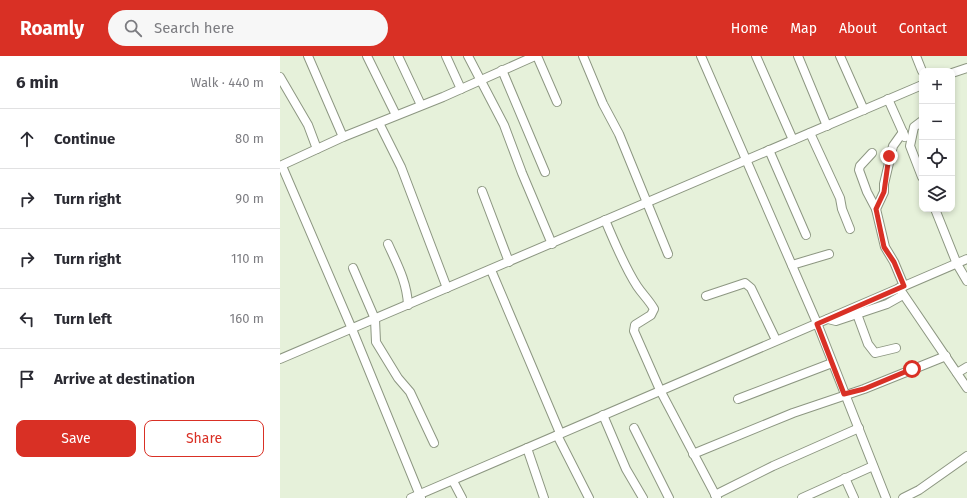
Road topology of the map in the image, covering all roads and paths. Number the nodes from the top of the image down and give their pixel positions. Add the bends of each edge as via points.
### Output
1 (308, 56) edge
2 (368, 56) edge
3 (398, 56) edge
4 (446, 56) edge
5 (468, 56) edge
6 (536, 56) edge
7 (583, 56) edge
8 (701, 56) edge
9 (756, 56) edge
10 (798, 56) edge
11 (840, 56) edge
12 (916, 56) edge
13 (515, 60) edge
14 (921, 68) edge
15 (967, 68) edge
16 (502, 70) junction
17 (955, 72) edge
18 (280, 76) edge
19 (481, 80) junction
20 (919, 86) edge
21 (461, 89) junction
22 (888, 99) junction
23 (557, 102) dead end
24 (421, 105) junction
25 (864, 110) junction
26 (396, 115) junction
27 (379, 123) junction
28 (919, 123) edge
29 (827, 126) junction
30 (903, 132) junction
31 (810, 133) junction
32 (343, 137) junction
33 (793, 140) junction
34 (910, 146) junction
35 (317, 149) junction
36 (769, 150) junction
37 (872, 153) dead end
38 (746, 160) junction
39 (281, 166) edge
40 (545, 172) dead end
41 (922, 176) edge
42 (482, 191) dead end
43 (646, 204) junction
44 (876, 209) junction
45 (935, 212) edge
46 (605, 220) junction
47 (850, 229) dead end
48 (806, 235) dead end
49 (388, 244) dead end
50 (552, 244) junction
51 (668, 254) dead end
52 (830, 254) dead end
53 (967, 259) edge
54 (510, 262) junction
55 (957, 264) junction
56 (792, 265) junction
57 (353, 268) dead end
58 (491, 270) junction
59 (967, 281) edge
60 (447, 288) junction
61 (902, 290) junction
62 (706, 296) dead end
63 (408, 305) junction
64 (857, 314) junction
65 (375, 319) junction
66 (828, 319) junction
67 (817, 324) junction
68 (352, 329) junction
69 (776, 340) junction
70 (896, 348) dead end
71 (946, 356) junction
72 (280, 359) edge
73 (832, 363) junction
74 (967, 367) edge
75 (957, 373) junction
76 (967, 388) edge
77 (660, 390) junction
78 (844, 394) junction
79 (738, 399) dead end
80 (603, 415) junction
81 (634, 428) dead end
82 (859, 428) junction
83 (559, 434) junction
84 (434, 443) dead end
85 (527, 448) junction
86 (693, 454) junction
87 (967, 456) edge
88 (873, 466) junction
89 (845, 478) junction
90 (453, 481) junction
91 (420, 496) edge
92 (716, 496) edge
93 (411, 498) edge
94 (462, 498) edge
95 (544, 498) edge
96 (589, 498) edge
97 (643, 498) edge
98 (669, 498) edge
99 (802, 498) edge
100 (854, 498) edge
101 (886, 498) edge
102 (903, 498) edge

1 - 32 street
2 - 26 street
3 - 24 street
4 - 21 street
5 - 19 street
6 - 13 street
6 - 23 street
7 - 43 street
8 - 38 street
9 - 33 street
10 - 29 street
11 - 25 street
12 - 14 street
13 - 16 street
15 - 17 street
16 - 19 street
16 - 40 street
18 - 35 street via 308,125
19 - 21 street
19 - 50 street via 504,126
20 - 22 street
21 - 24 street
22 - 25 street
22 - 30 street
24 - 26 street
25 - 29 street
26 - 27 street
27 - 32 street
27 - 60 street via 401,166
28 - 34 street via 914,127
29 - 31 street
30 - 34 street
30 - 44 street via 893,146 884,192
31 - 33 street
31 - 47 street via 840,198
32 - 35 street
33 - 36 street
34 - 41 street
35 - 39 street
36 - 38 street
36 - 48 street
37 - 44 street via 859,170
38 - 43 street
38 - 56 street
39 - 68 street
42 - 54 street
43 - 46 street
43 - 51 street
44 - 61 street via 884,247 894,262
45 - 55 street
46 - 50 street
46 - 77 street via 637,286 654,309 650,315 635,325 634,331
49 - 63 street via 404,280
50 - 54 street
52 - 56 street
53 - 55 street
54 - 58 street
55 - 59 street
55 - 61 street
56 - 67 street
57 - 65 street
58 - 60 street
58 - 83 street
60 - 63 street
61 - 64 street via 887,304
61 - 66 street
61 - 71 street
62 - 69 street via 745,283 751,288
63 - 65 street
64 - 66 street via 836,321
64 - 70 street via 874,353
65 - 68 street
65 - 84 street via 376,342 398,378 410,392
66 - 67 street
67 - 69 street
67 - 73 street
68 - 72 street
68 - 91 street
69 - 77 street
71 - 75 street
71 - 78 street via 864,389
73 - 78 street
73 - 79 street
74 - 75 street
75 - 76 street
77 - 80 street
77 - 86 street
78 - 82 street
78 - 86 street
80 - 83 street
80 - 97 street via 626,469
81 - 98 street
82 - 88 street
82 - 92 street via 787,460
83 - 85 street
83 - 96 street
85 - 90 street
85 - 95 street
86 - 92 street
87 - 102 street via 919,490
88 - 89 street
88 - 101 street
89 - 99 street
89 - 100 street
90 - 91 street
90 - 94 street
91 - 93 street

